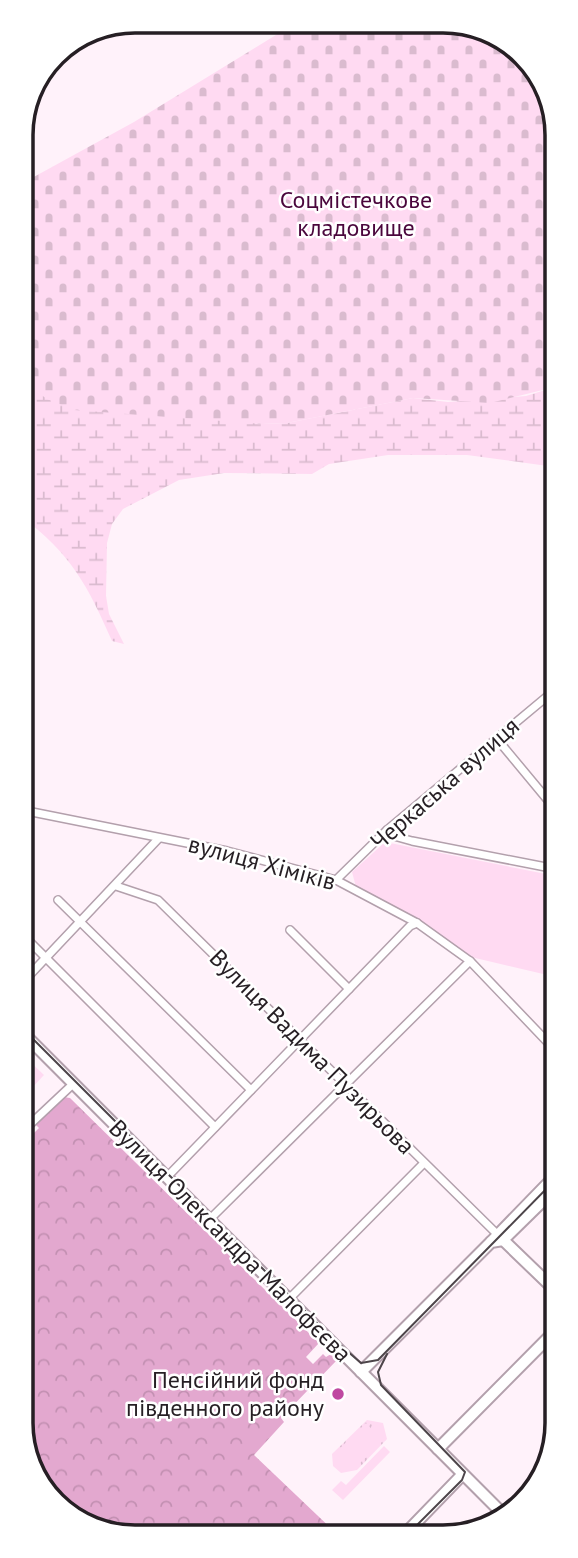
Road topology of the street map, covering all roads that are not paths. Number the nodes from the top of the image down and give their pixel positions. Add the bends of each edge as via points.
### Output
1 (545, 700) edge
2 (497, 739) junction
3 (545, 797) edge
4 (33, 812) edge
5 (387, 830) junction
6 (159, 838) junction
7 (545, 867) edge
8 (336, 880) junction
9 (116, 886) junction
10 (58, 900) dead end
11 (81, 922) junction
12 (417, 923) junction
13 (289, 930) dead end
14 (33, 945) edge
15 (45, 958) junction
16 (470, 961) junction
17 (33, 971) edge
18 (349, 989) junction
19 (545, 1039) edge
20 (299, 1040) junction
21 (33, 1043) edge
22 (345, 1083) junction
23 (73, 1084) junction
24 (251, 1090) junction
25 (33, 1122) edge
26 (215, 1126) junction
27 (424, 1163) junction
28 (167, 1177) junction
29 (545, 1187) edge
30 (545, 1198) edge
31 (210, 1219) junction
32 (498, 1239) junction
33 (545, 1282) edge
34 (288, 1300) junction
35 (545, 1341) edge
36 (361, 1372) junction
37 (438, 1449) junction
38 (462, 1475) junction
39 (497, 1509) edge
40 (414, 1525) edge

1 - 2 street, Черкаська вулиця
2 - 3 street
2 - 5 street, Черкаська вулиця
4 - 6 street, вулиця Хіміків
5 - 7 street via 412,841
5 - 8 street, Черкаська вулиця
6 - 8 street, вулиця Хіміків via 273,861
6 - 9 street
8 - 12 street, вулиця Хіміків
9 - 11 street
9 - 20 street, Вулиця Вадима Пузирьова via 158,900
10 - 11 street
11 - 15 street
11 - 24 street
12 - 16 street, вулиця Хіміків
12 - 18 street
13 - 18 street
14 - 15 street
15 - 17 street
15 - 26 street
16 - 19 street, вулиця Хіміків
16 - 22 street
18 - 20 street
20 - 22 street, Вулиця Вадима Пузирьова
20 - 24 street
21 - 23 street, Вулиця Олександра Малофєєва
22 - 27 street, Вулиця Вадима Пузирьова
22 - 31 street
23 - 25 street
23 - 28 street, Вулиця Олександра Малофєєва
24 - 26 street
26 - 28 street
27 - 32 street, Вулиця Вадима Пузирьова
27 - 34 street
28 - 31 street, Вулиця Олександра Малофєєва
29 - 32 street
30 - 32 street
31 - 34 street, Вулиця Олександра Малофєєва
32 - 33 street, Вулиця Вадима Пузирьова
32 - 36 street
34 - 36 street, Вулиця Олександра Малофєєва
35 - 37 street
36 - 37 street, Вулиця Олександра Малофєєва
37 - 38 street
38 - 39 street
38 - 40 street

